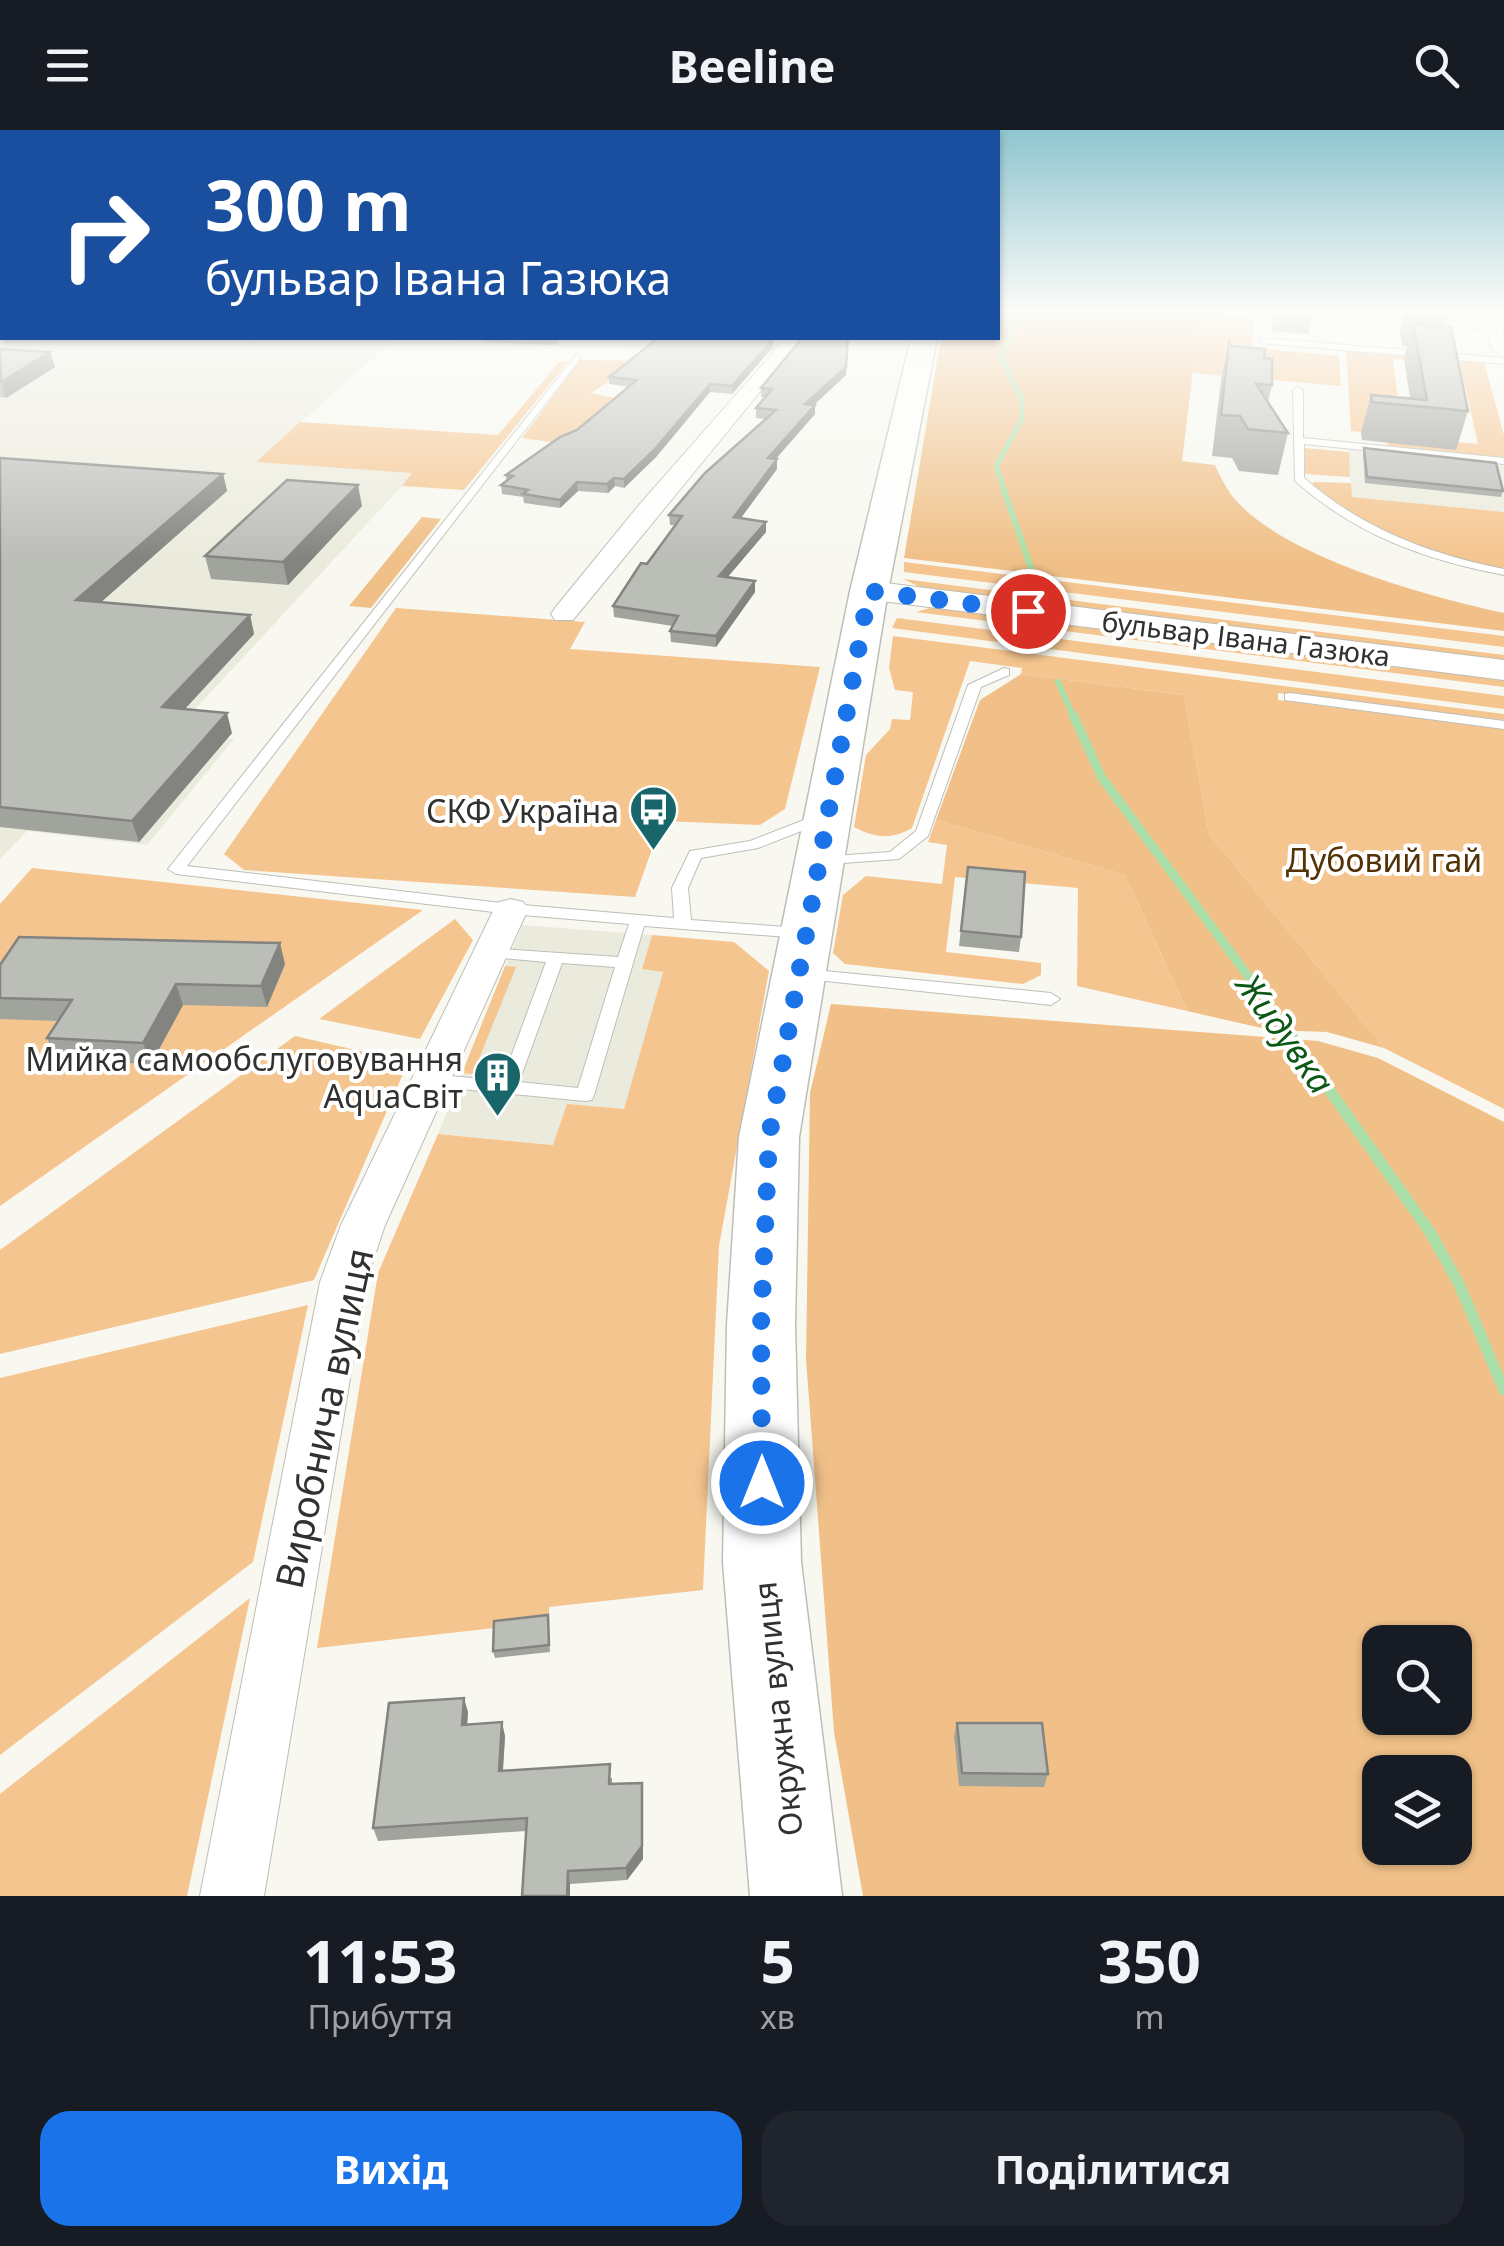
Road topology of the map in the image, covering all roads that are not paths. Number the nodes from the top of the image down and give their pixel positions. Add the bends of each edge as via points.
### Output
1 (548, 394) edge
2 (747, 394) edge
3 (912, 394) edge
4 (1298, 394) edge
5 (1299, 441) junction
6 (1504, 461) edge
7 (1504, 572) edge
8 (869, 591) junction
9 (564, 614) dead end
10 (1504, 670) edge
11 (1004, 672) dead end
12 (1290, 697) dead end
13 (1504, 725) edge
14 (823, 839) junction
15 (511, 908) junction
16 (638, 920) junction
17 (684, 924) junction
18 (491, 952) junction
19 (803, 954) junction
20 (556, 957) junction
21 (625, 963) junction
22 (1050, 999) dead end
23 (430, 1080) junction
24 (508, 1088) junction
25 (232, 1896) edge
26 (796, 1896) edge

1 - 15 lane via 176,869
2 - 9 street
3 - 8 main road, Окружна вулиця
4 - 5 lane
5 - 6 lane
5 - 7 lane via 1299,480 1356,524 1429,554
8 - 10 street, бульвар Івана Газюка
8 - 14 main road, Окружна вулиця
11 - 14 lane via 975,685 923,832 894,856
12 - 13 lane
14 - 17 lane via 695,854 680,888
14 - 19 main road, Окружна вулиця
15 - 16 lane
15 - 18 street, Виробнича вулиця
16 - 17 lane
16 - 21 lane
17 - 19 lane
18 - 20 lane
18 - 23 street, Виробнича вулиця
19 - 22 lane
19 - 26 main road, Окружна вулиця via 769,1137 761,1325 762,1562
20 - 21 lane
20 - 24 lane
21 - 24 lane via 584,1095
23 - 24 lane
23 - 25 street, Виробнича вулиця via 343,1282

